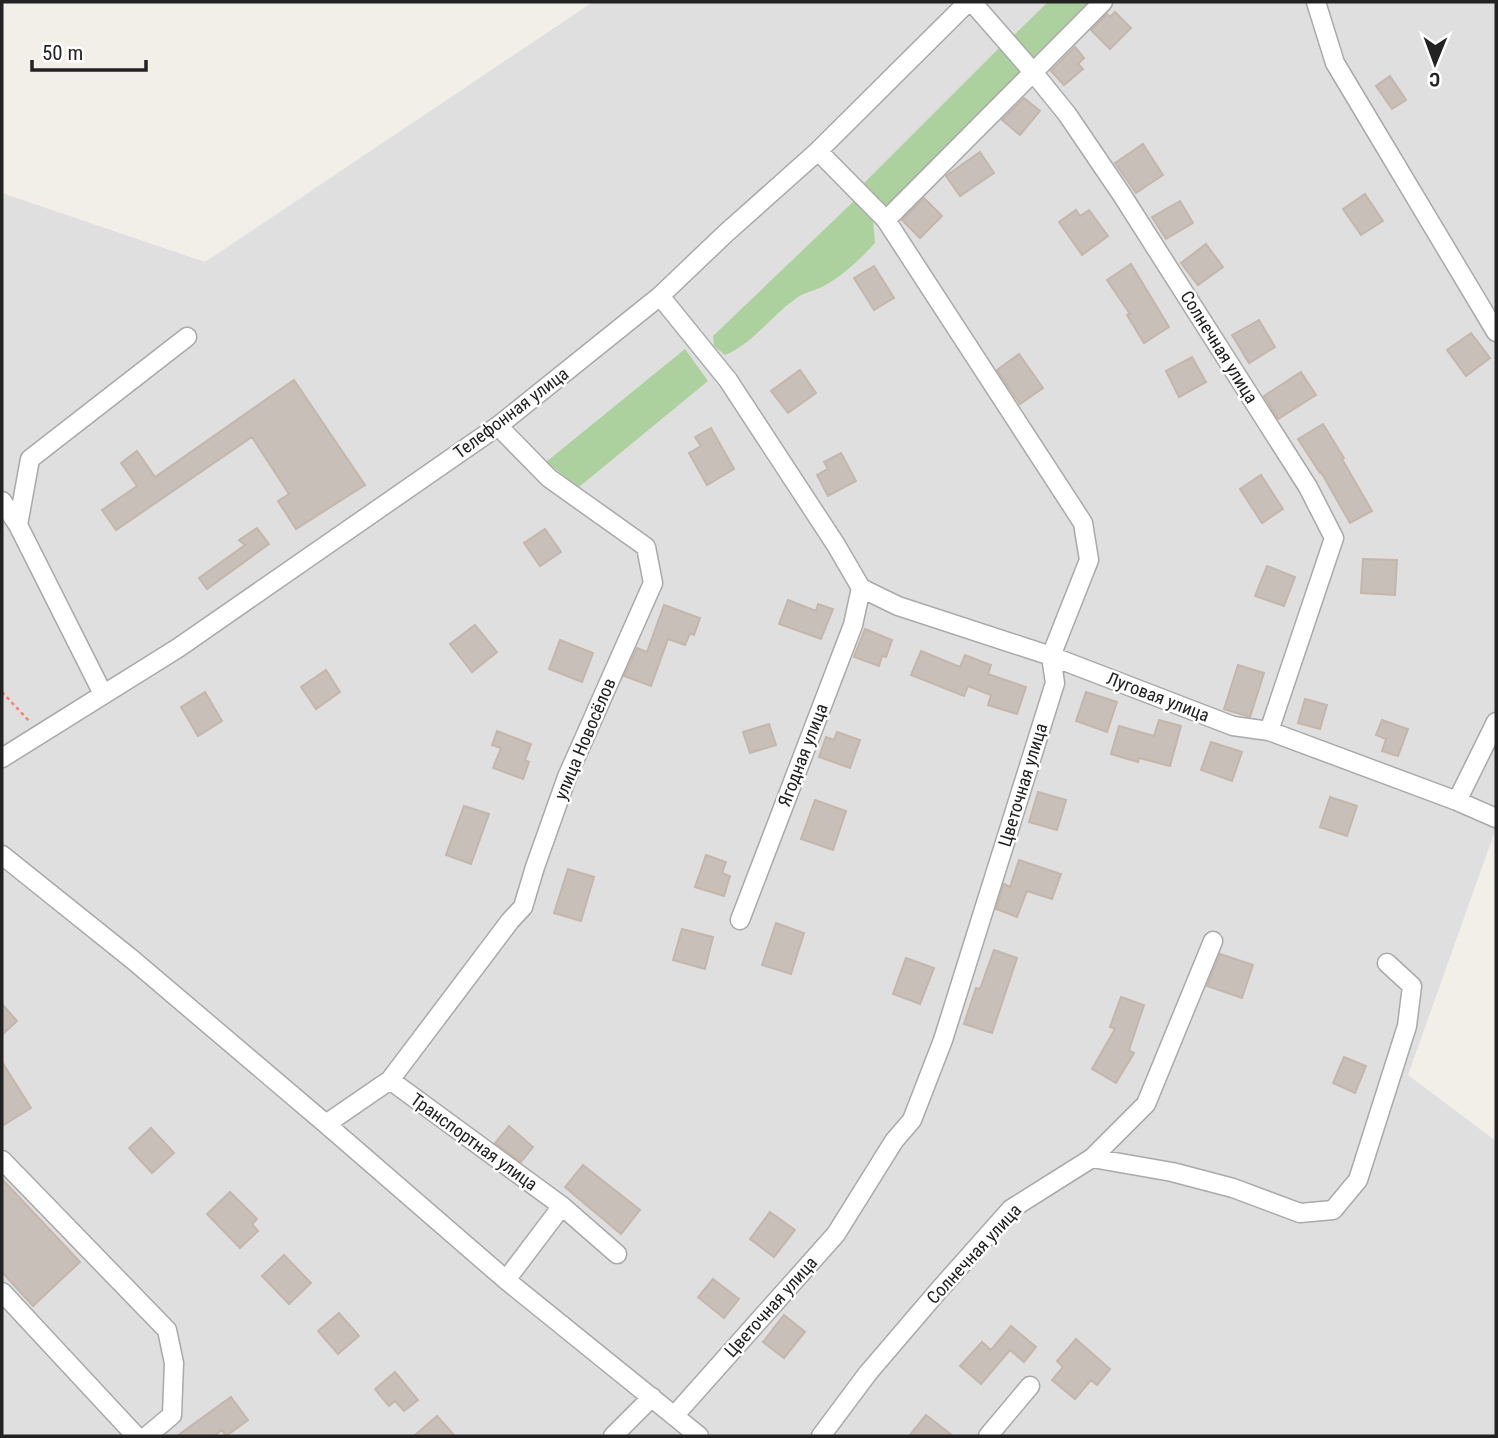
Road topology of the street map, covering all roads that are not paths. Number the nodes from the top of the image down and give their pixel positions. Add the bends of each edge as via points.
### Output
1 (970, 2) edge
2 (1103, 2) edge
3 (1316, 2) edge
4 (1033, 72) junction
5 (818, 151) junction
6 (886, 220) junction
7 (660, 296) junction
8 (1496, 332) edge
9 (187, 337) dead end
10 (498, 426) junction
11 (2, 501) edge
12 (18, 525) junction
13 (861, 588) junction
14 (1051, 656) junction
15 (103, 694) junction
16 (1496, 722) edge
17 (1269, 731) junction
18 (2, 758) edge
19 (1457, 801) junction
20 (1496, 818) edge
21 (2, 855) edge
22 (740, 920) dead end
23 (1213, 941) dead end
24 (1387, 963) dead end
25 (390, 1080) junction
26 (326, 1124) junction
27 (1092, 1158) junction
28 (2, 1160) edge
29 (562, 1206) junction
30 (617, 1254) dead end
31 (506, 1280) junction
32 (2, 1292) edge
33 (1030, 1386) dead end
34 (652, 1397) junction
35 (674, 1416) junction
36 (136, 1436) edge
37 (147, 1436) edge
38 (613, 1436) edge
39 (699, 1436) edge
40 (821, 1436) edge
41 (988, 1436) edge

1 - 4 street, Солнечная улица
1 - 5 street, Телефонная улица
2 - 4 street
3 - 8 street via 1335,63
4 - 6 street
4 - 17 street, Солнечная улица via 1122,195 1308,487 1334,538
5 - 6 street, Цветочная улица
5 - 7 street, Телефонная улица
6 - 14 street, Цветочная улица via 1083,523 1089,560
7 - 10 street, Телефонная улица
7 - 13 street via 728,380
9 - 12 street via 30,459
10 - 15 street, Телефонная улица via 178,648
10 - 25 street, улица Новосёлов via 550,478 646,547 653,583 567,777 523,907
11 - 12 street
12 - 15 street
13 - 14 street, Луговая улица via 898,606
13 - 22 street, Ягодная улица via 853,625
14 - 17 street, Луговая улица via 1233,726
14 - 35 street, Цветочная улица via 1055,683 943,1040 912,1120 835,1234
15 - 18 street, Телефонная улица
16 - 19 street
17 - 19 street, Луговая улица
19 - 20 street, Луговая улица
21 - 26 street
23 - 27 street, Солнечная улица via 1146,1104
24 - 27 street via 1412,986 1407,1026 1358,1180 1334,1210 1300,1213 1233,1188
25 - 26 street
25 - 29 street, Транспортная улица
26 - 31 street
27 - 40 street, Солнечная улица via 1011,1209 868,1373
28 - 37 street via 167,1330 174,1363 172,1415
29 - 30 street, Транспортная улица
29 - 31 street
31 - 34 street
32 - 36 street
33 - 41 street
34 - 35 street
34 - 38 street
35 - 39 street

